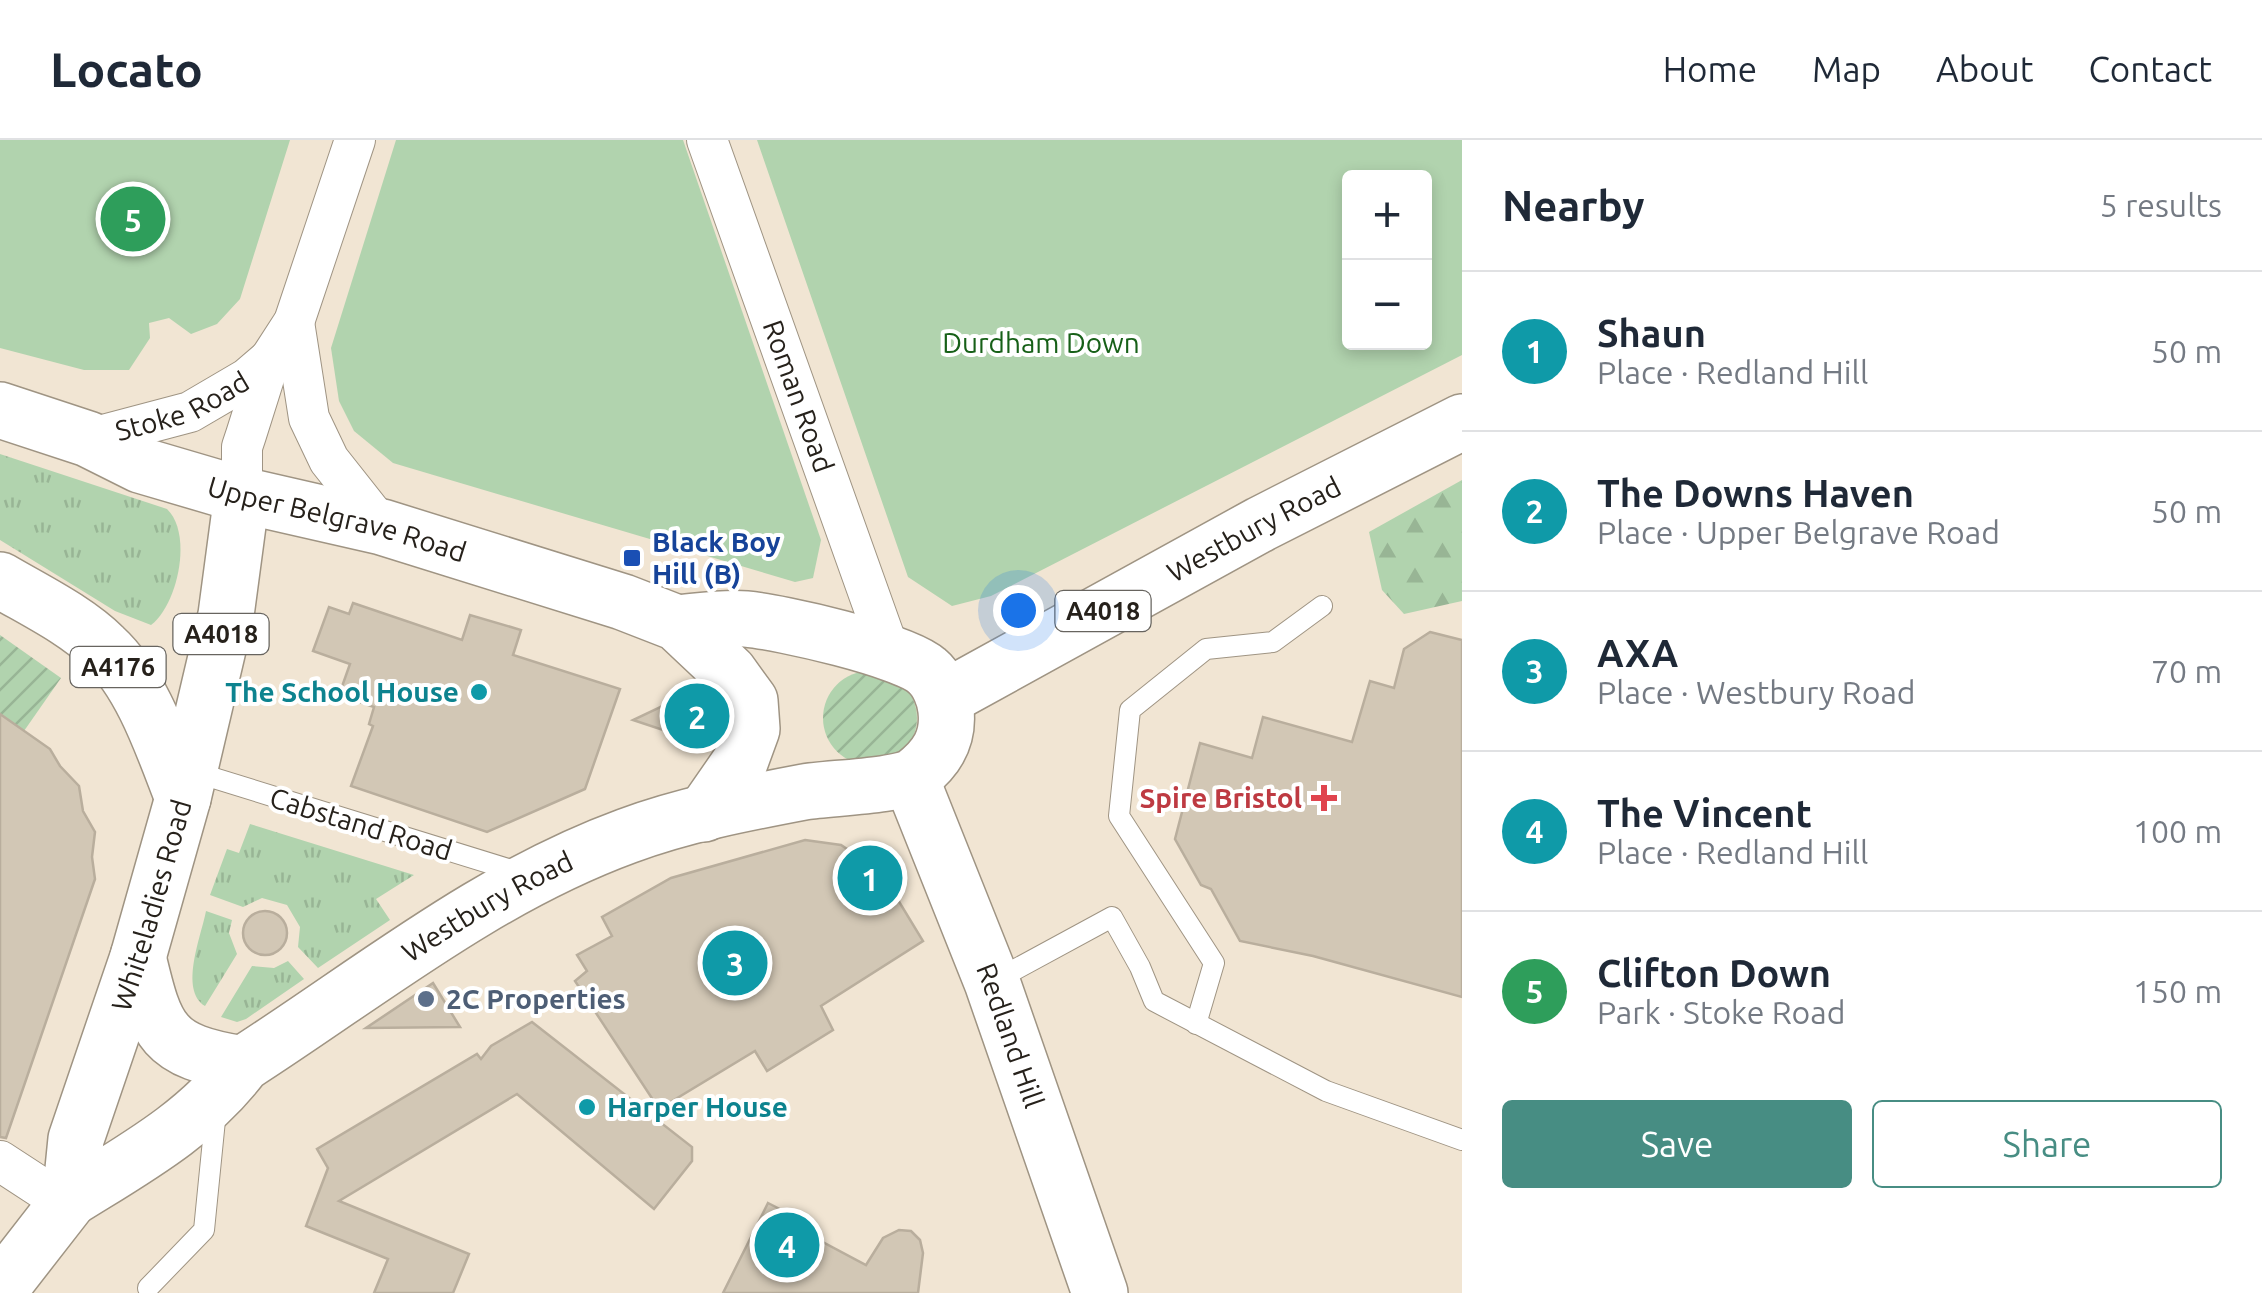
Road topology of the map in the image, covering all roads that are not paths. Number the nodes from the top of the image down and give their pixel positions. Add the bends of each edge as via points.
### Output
1 (355, 140) edge
2 (707, 140) edge
3 (294, 322) junction
4 (270, 359) junction
5 (0, 410) edge
6 (1462, 422) edge
7 (88, 439) junction
8 (242, 495) junction
9 (382, 527) junction
10 (0, 580) edge
11 (1322, 606) dead end
12 (678, 623) junction
13 (890, 653) junction
14 (946, 713) junction
15 (911, 779) junction
16 (186, 784) junction
17 (704, 814) junction
18 (532, 877) junction
19 (138, 957) junction
20 (992, 982) junction
21 (1196, 1024) junction
22 (230, 1081) junction
23 (1462, 1140) edge
24 (0, 1161) edge
25 (68, 1201) junction
26 (148, 1288) dead end
27 (0, 1289) edge
28 (1100, 1293) edge

1 - 3 street, Stoke Road
2 - 13 street, Roman Road
3 - 4 street, Stoke Road
3 - 9 street, Stoke Road via 309,418 329,460
4 - 7 street, Stoke Road via 190,412
4 - 8 street, Stoke Road via 242,447
5 - 7 main road, Upper Belgrave Road
6 - 14 main road, Westbury Road / A4018 via 1261,524
7 - 8 main road, Upper Belgrave Road via 140,466
8 - 9 main road, Upper Belgrave Road
8 - 16 main road, Whiteladies Road / A4018 via 226,615
9 - 12 main road, Upper Belgrave Road
10 - 16 main road, A4176 via 105,648 148,708
11 - 21 lane via 1272,642 1206,649 1130,710 1119,816 1214,963
12 - 13 main road, Upper Belgrave Road via 743,618
12 - 17 main road, Upper Belgrave Road via 750,701 752,729 740,762
13 - 14 main road, Upper Belgrave Road via 928,671
14 - 15 main road, Westbury Road via 938,754
15 - 17 main road, Westbury Road
15 - 20 main road, Redland Hill
16 - 18 lane, Cabstand Road
16 - 19 main road, Whiteladies Road / A4018
17 - 18 main road, Westbury Road via 629,835
18 - 22 main road, Westbury Road via 462,916
19 - 22 main road via 152,1014 166,1034 208,1058
19 - 25 main road, Whiteladies Road / A4018 via 76,1139
20 - 21 lane via 1112,917 1154,1001
20 - 28 main road, Redland Hill
21 - 23 lane via 1326,1091
22 - 25 main road, Westbury Road via 124,1168
22 - 26 lane via 204,1230
24 - 25 street
25 - 27 main road

